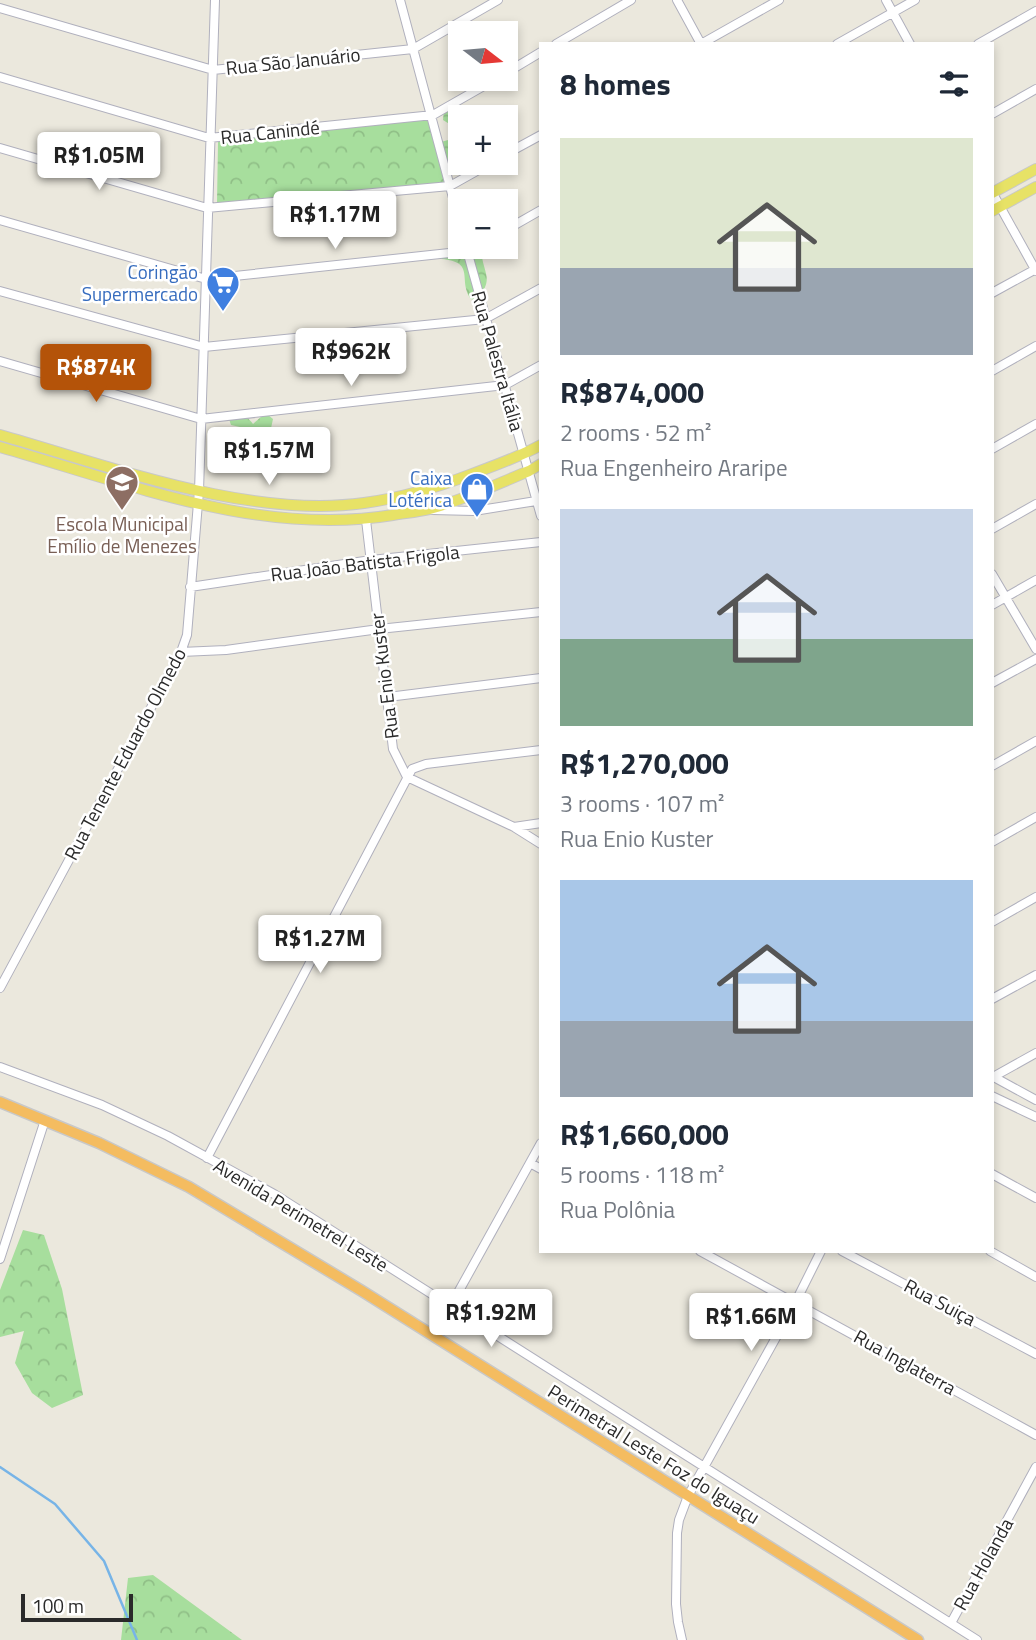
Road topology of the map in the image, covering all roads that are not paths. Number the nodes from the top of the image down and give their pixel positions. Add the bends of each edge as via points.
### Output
1 (215, 0) edge
2 (400, 0) edge
3 (498, 0) edge
4 (631, 0) edge
5 (677, 0) edge
6 (779, 0) edge
7 (886, 0) edge
8 (915, 0) edge
9 (0, 4) edge
10 (893, 12) junction
11 (1036, 12) edge
12 (559, 42) edge
13 (700, 42) edge
14 (705, 42) edge
15 (840, 42) edge
16 (910, 42) edge
17 (982, 42) edge
18 (413, 49) junction
19 (539, 53) edge
20 (518, 66) edge
21 (213, 70) junction
22 (0, 77) edge
23 (1036, 89) edge
24 (475, 91) edge
25 (994, 113) edge
26 (433, 115) junction
27 (539, 136) edge
28 (209, 138) junction
29 (518, 147) edge
30 (0, 148) edge
31 (1036, 169) edge
32 (470, 175) edge
33 (450, 186) junction
34 (1036, 187) edge
35 (451, 189) edge
36 (994, 191) edge
37 (207, 208) junction
38 (996, 208) edge
39 (539, 211) edge
40 (0, 220) edge
41 (518, 223) edge
42 (448, 251) edge
43 (472, 259) edge
44 (1036, 270) edge
45 (205, 279) junction
46 (539, 289) edge
47 (0, 290) edge
48 (994, 292) edge
49 (485, 319) junction
50 (1036, 346) edge
51 (204, 347) junction
52 (0, 361) edge
53 (539, 366) edge
54 (994, 370) edge
55 (505, 385) junction
56 (201, 419) junction
57 (1036, 424) edge
58 (0, 435) edge
59 (539, 445) edge
60 (0, 447) edge
61 (994, 448) edge
62 (523, 454) junction
63 (539, 465) edge
64 (529, 471) junction
65 (198, 491) junction
66 (537, 500) junction
67 (197, 503) junction
68 (1036, 504) edge
69 (539, 508) edge
70 (429, 509) junction
71 (366, 520) junction
72 (994, 528) edge
73 (539, 542) edge
74 (370, 560) junction
75 (994, 578) edge
76 (1036, 580) edge
77 (190, 587) junction
78 (1005, 598) junction
79 (994, 604) edge
80 (539, 612) edge
81 (379, 629) junction
82 (1036, 649) edge
83 (181, 652) junction
84 (1036, 659) edge
85 (539, 678) edge
86 (994, 682) edge
87 (388, 697) junction
88 (1036, 741) edge
89 (539, 750) edge
90 (994, 765) edge
91 (407, 777) junction
92 (1036, 817) edge
93 (539, 823) edge
94 (514, 827) junction
95 (994, 841) edge
96 (539, 843) edge
97 (1036, 897) edge
98 (994, 921) edge
99 (1036, 975) edge
100 (0, 988) edge
101 (994, 998) edge
102 (1036, 1053) edge
103 (0, 1067) edge
104 (994, 1076) edge
105 (994, 1078) edge
106 (994, 1097) edge
107 (1036, 1100) edge
108 (0, 1102) edge
109 (1036, 1117) edge
110 (45, 1120) junction
111 (539, 1147) edge
112 (207, 1158) junction
113 (530, 1163) junction
114 (539, 1168) edge
115 (994, 1175) edge
116 (1036, 1198) edge
117 (703, 1253) edge
118 (820, 1253) edge
119 (846, 1253) edge
120 (994, 1253) edge
121 (0, 1259) edge
122 (1036, 1277) edge
123 (794, 1305) junction
124 (450, 1307) junction
125 (1036, 1354) edge
126 (1036, 1435) edge
127 (1036, 1467) edge
128 (705, 1468) junction
129 (688, 1496) junction
130 (951, 1623) junction
131 (682, 1640) edge
132 (918, 1640) edge
133 (977, 1640) edge

1 - 21 street, Rua Tenente Eduardo Olmedo
2 - 18 street
3 - 18 street, Rua São Januário
4 - 12 street
5 - 13 street
6 - 14 street
7 - 10 street
8 - 10 street
9 - 21 street, Rua São Januário
10 - 15 street
10 - 16 street
11 - 17 street
18 - 21 street, Rua São Januário
18 - 26 street
19 - 20 street
21 - 28 street, Rua Tenente Eduardo Olmedo
22 - 28 street, Rua Canindé
23 - 25 street
24 - 26 street, Rua Canindé
26 - 28 street, Rua Canindé
26 - 33 street
27 - 29 street
28 - 37 street, Rua Tenente Eduardo Olmedo
30 - 37 street
31 - 36 main road
32 - 33 street
33 - 35 street
33 - 37 street
34 - 38 main road
37 - 45 street, Rua Tenente Eduardo Olmedo
38 - 44 street
39 - 41 street
40 - 45 street
42 - 45 street
43 - 49 street, Rua Palestra Itália
44 - 48 street
45 - 51 street, Rua Tenente Eduardo Olmedo
46 - 49 street
47 - 51 street
49 - 51 street
49 - 55 street, Rua Palestra Itália
50 - 54 street
51 - 56 street, Rua Tenente Eduardo Olmedo
52 - 56 street
53 - 55 street
55 - 56 street
55 - 62 street, Rua Palestra Itália
56 - 65 street, Rua Tenente Eduardo Olmedo
57 - 61 street
58 - 65 main road
59 - 62 main road
60 - 67 main road
62 - 64 street, Rua Palestra Itália
62 - 65 main road via 445,484 365,503 290,504
63 - 64 main road
64 - 66 street, Rua Palestra Itália
64 - 70 main road
65 - 67 street, Rua Tenente Eduardo Olmedo
66 - 69 street, Rua Palestra Itália
66 - 70 street via 474,511
67 - 71 main road via 257,516
67 - 77 street, Rua Tenente Eduardo Olmedo
68 - 72 street
70 - 71 main road
71 - 74 street, Rua Enio Kuster
73 - 74 street, Rua João Batista Frigola
74 - 77 street, Rua João Batista Frigola
74 - 81 street, Rua Enio Kuster
75 - 78 street
76 - 78 street
77 - 83 street, Rua Tenente Eduardo Olmedo via 187,635
78 - 79 street
78 - 82 street
80 - 81 street
81 - 83 street
81 - 87 street, Rua Enio Kuster
83 - 100 street, Rua Tenente Eduardo Olmedo
84 - 86 street
85 - 87 street
87 - 91 street, Rua Enio Kuster via 393,749
88 - 90 street
89 - 91 street via 426,764 412,769
91 - 94 street
91 - 112 street
92 - 95 street
93 - 94 street
94 - 96 street
97 - 98 street
99 - 101 street
102 - 104 street
103 - 112 street, Avenida Perimetrel Leste via 102,1105
105 - 107 street
106 - 109 street
108 - 110 highway, Perimetral Leste Foz do Iguaçu
110 - 121 street
110 - 129 highway, Perimetral Leste Foz do Iguaçu via 189,1186
111 - 113 street
112 - 124 street, Avenida Perimetrel Leste via 274,1194
113 - 114 street
113 - 124 street
115 - 116 street
117 - 123 street, Rua Inglaterra
118 - 123 street
119 - 125 street, Rua Suiça
120 - 122 street
123 - 126 street, Rua Inglaterra via 863,1338
123 - 128 street
124 - 128 street, Avenida Perimetrel Leste
127 - 130 street, Rua Holanda
128 - 129 street
128 - 130 street, Avenida Perimetrel Leste
129 - 131 street via 677,1533 676,1604
129 - 132 highway, Perimetral Leste Foz do Iguaçu
130 - 133 street, Avenida Perimetrel Leste

